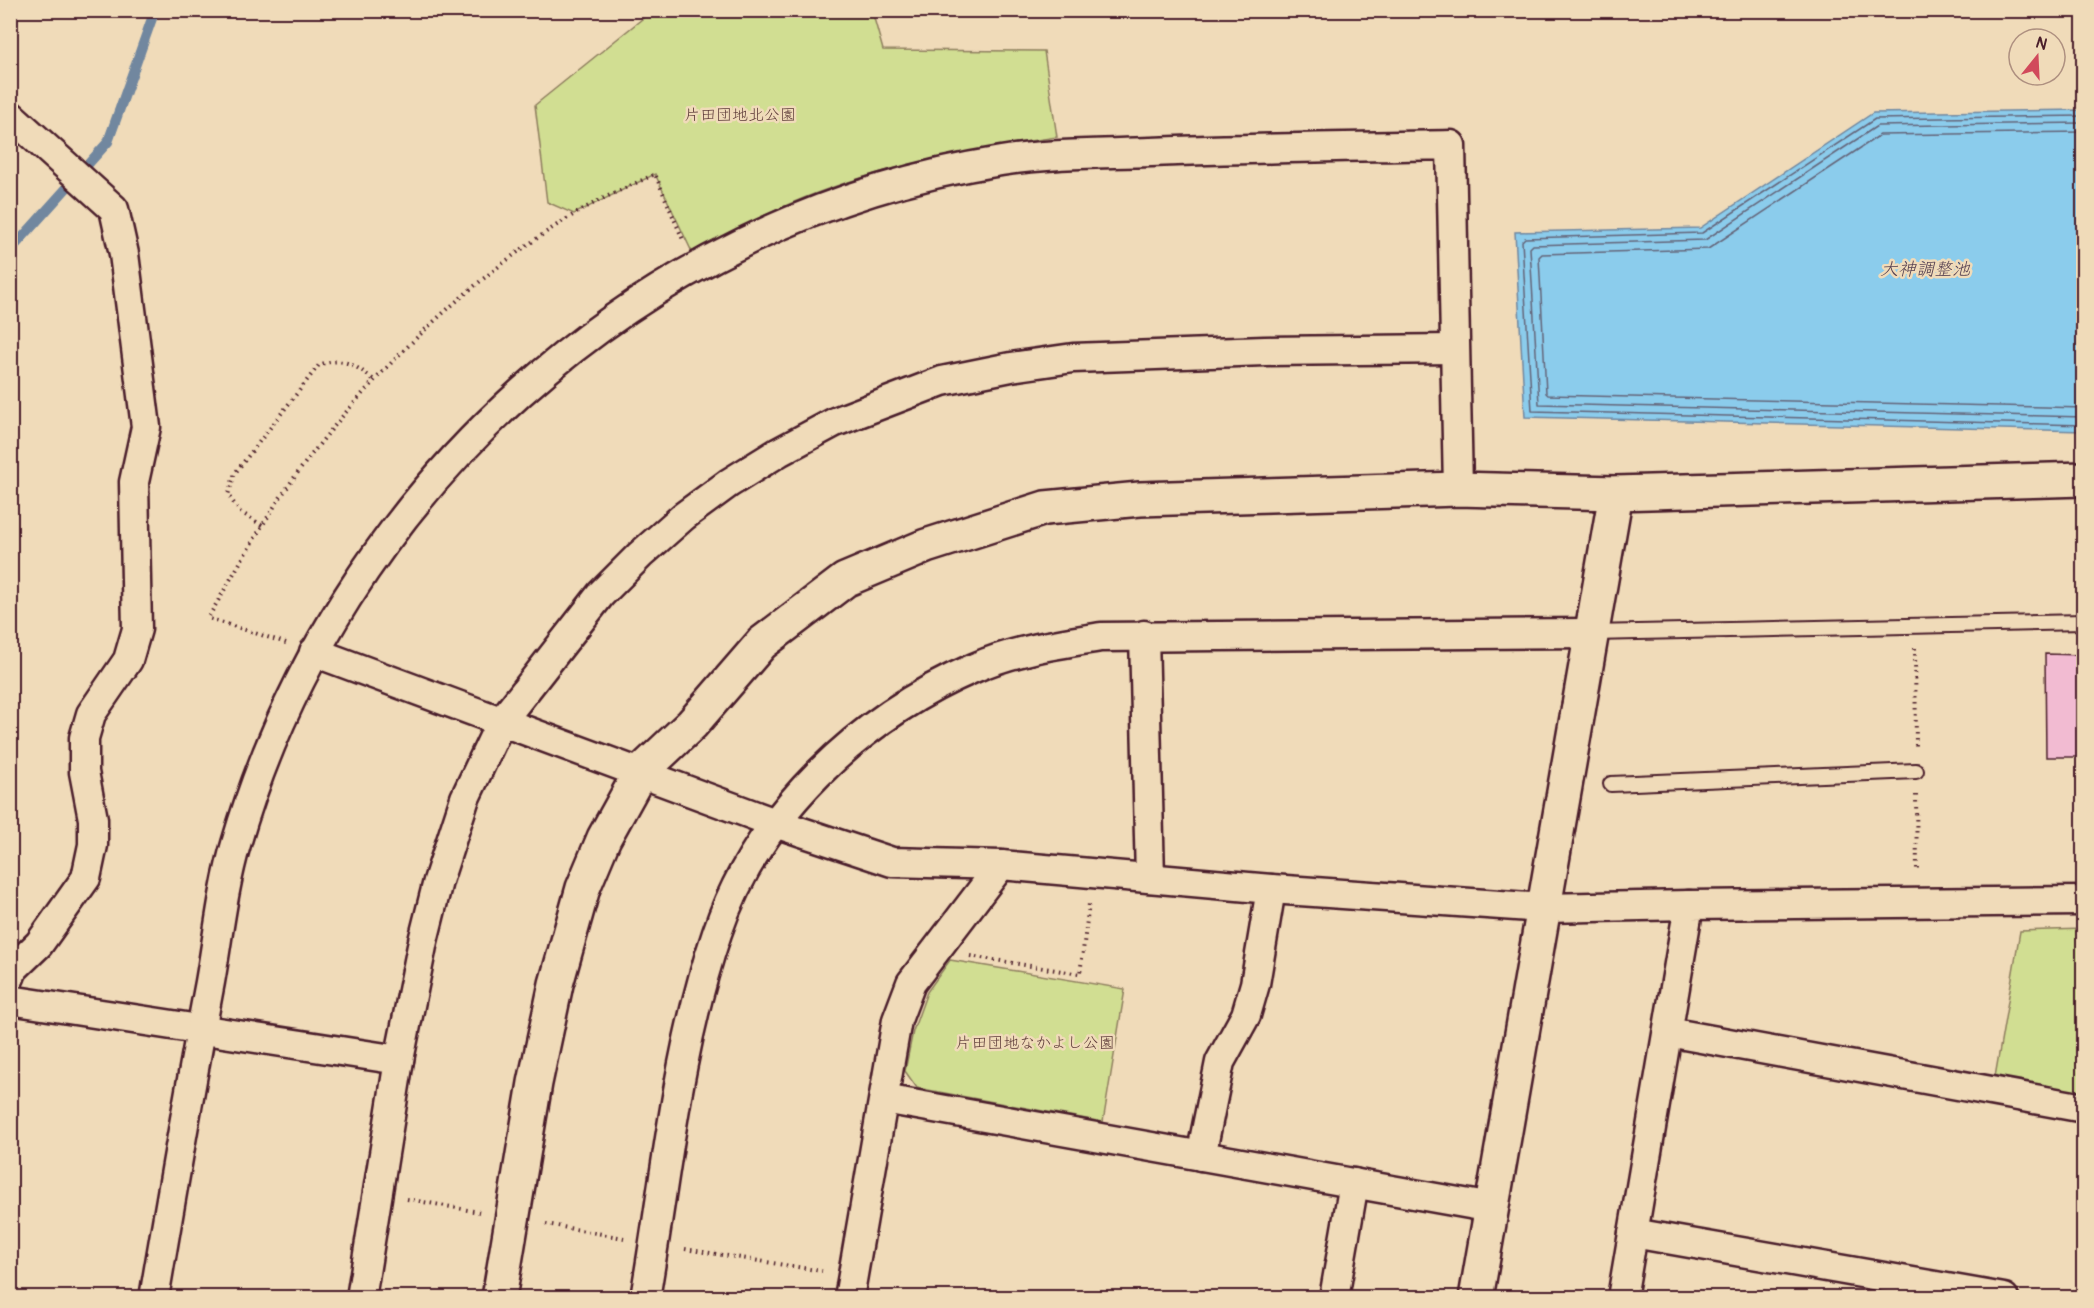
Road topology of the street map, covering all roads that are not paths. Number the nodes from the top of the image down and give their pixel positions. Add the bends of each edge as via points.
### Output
1 (10, 115) edge
2 (1454, 349) junction
3 (2084, 479) edge
4 (1458, 489) junction
5 (1616, 493) junction
6 (2084, 622) edge
7 (1592, 633) junction
8 (1144, 635) junction
9 (314, 652) junction
10 (501, 722) junction
11 (1916, 771) dead end
12 (640, 772) junction
13 (1611, 784) dead end
14 (775, 823) junction
15 (1001, 865) junction
16 (1150, 878) junction
17 (1271, 889) junction
18 (2084, 901) edge
19 (1689, 905) junction
20 (1544, 908) junction
21 (10, 977) edge
22 (10, 1000) edge
23 (201, 1030) junction
24 (1668, 1032) junction
25 (399, 1060) junction
26 (884, 1099) junction
27 (2084, 1108) edge
28 (1201, 1156) junction
29 (1354, 1183) junction
30 (1491, 1208) junction
31 (1633, 1233) junction
32 (851, 1287) edge
33 (154, 1298) edge
34 (361, 1298) edge
35 (498, 1298) edge
36 (645, 1298) edge
37 (1334, 1298) edge
38 (1476, 1298) edge
39 (1622, 1298) edge
40 (2004, 1298) edge

1 - 21 street via 114,209 146,427 134,482 138,629 128,660 91,714 84,738 84,772 93,819 86,878
2 - 4 street
2 - 9 street via 1451,145 1044,156 889,186 812,212 738,244 695,267 560,357 443,470 367,566
2 - 10 street via 1073,358 942,381 846,418 778,452 729,483 640,555 573,626
3 - 5 street
4 - 5 street
4 - 12 street via 1140,499 1045,508 926,546 845,580 762,644 692,724
5 - 7 street
6 - 7 lane
7 - 8 street
7 - 20 street
8 - 14 street via 1040,646 965,672 873,724 835,758
8 - 16 street
9 - 10 street
9 - 23 street via 267,752 235,848
10 - 12 street
10 - 25 street via 465,798 438,881
11 - 13 lane
12 - 14 street
12 - 35 street via 604,838 582,888 568,935 535,1083
14 - 15 street via 892,862
14 - 36 street via 732,895 696,1006
15 - 16 street
15 - 26 street via 911,983 897,1020
16 - 17 street
17 - 20 street
17 - 28 street via 1256,984 1246,1015 1220,1062
18 - 19 street
19 - 20 street
19 - 24 street
20 - 30 street
22 - 23 street
23 - 25 street
23 - 33 street
24 - 27 street
24 - 31 street
25 - 34 street
26 - 28 street
26 - 32 street
28 - 29 street
29 - 30 street
29 - 37 street
30 - 38 street
31 - 39 street
31 - 40 street

